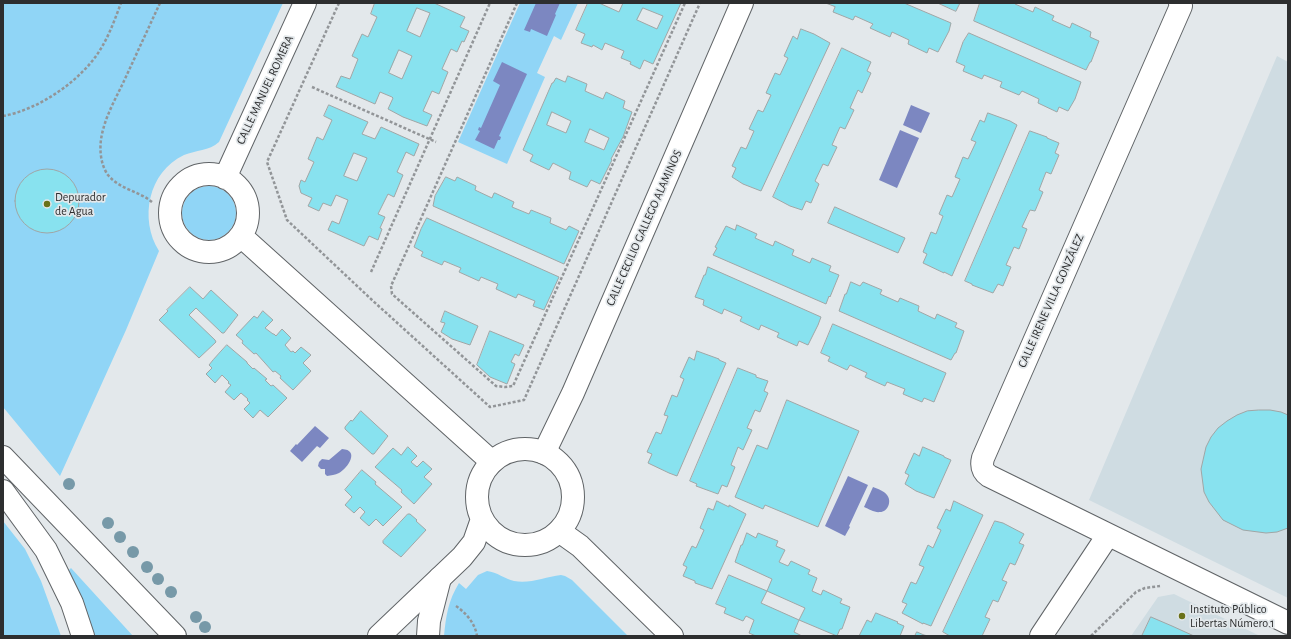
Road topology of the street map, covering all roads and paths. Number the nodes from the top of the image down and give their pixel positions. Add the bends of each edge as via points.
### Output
1 (121, 3) edge
2 (160, 3) edge
3 (306, 3) edge
4 (339, 3) edge
5 (490, 3) edge
6 (517, 3) edge
7 (685, 3) edge
8 (700, 3) edge
9 (742, 3) edge
10 (1180, 3) edge
11 (312, 87) dead end
12 (3, 116) edge
13 (430, 139) junction
14 (436, 142) dead end
15 (225, 178) junction
16 (152, 202) dead end
17 (241, 236) junction
18 (371, 272) dead end
19 (544, 453) junction
20 (3, 457) edge
21 (492, 462) junction
22 (3, 491) edge
23 (482, 519) junction
24 (559, 531) junction
25 (1108, 534) junction
26 (503, 540) junction
27 (462, 557) junction
28 (1166, 586) dead end
29 (438, 587) junction
30 (1288, 623) edge
31 (83, 636) edge
32 (175, 636) edge
33 (379, 636) edge
34 (428, 636) edge
35 (477, 636) edge
36 (672, 636) edge
37 (1041, 636) edge
38 (1091, 636) edge

1 - 12 path via 99,52 81,73 57,94 30,108
2 - 16 path via 112,108 100,143 102,160 108,175 120,185
3 - 15 main road, CALLE MANUEL ROMERA
4 - 8 path via 266,162 287,220 490,407 524,400
5 - 13 path
6 - 7 path via 391,286 392,294 496,386 505,387 513,386
9 - 19 main road, CALLE CECILIO GALLEGO ALAMINOS via 576,386
10 - 25 main road, CALLE IRENE VILLA GONZÁLEZ via 1181,6 981,462 983,470 989,476
11 - 13 path
13 - 14 path
13 - 18 path
15 - 17 main road via 242,192 247,203 246,226
15 - 17 main road via 212,174 199,175 187,180 172,201 172,226 186,246 210,253 222,251 233,245
17 - 21 main road
19 - 21 main road via 529,449 515,450 502,454
19 - 24 main road via 556,460 566,472 572,487 572,503 568,518
20 - 32 main road
21 - 23 main road via 482,475 478,489
22 - 31 main road via 46,550 72,603
23 - 26 main road via 491,531
23 - 27 main road via 474,542
24 - 26 main road via 546,540 532,544 517,544
24 - 36 main road via 580,546
25 - 30 main road
25 - 37 main road
26 - 27 main road via 481,546
27 - 29 main road
28 - 38 path via 1152,586 1136,592
29 - 33 main road via 395,620
29 - 34 main road via 429,621
29 - 35 path via 461,609 472,623

